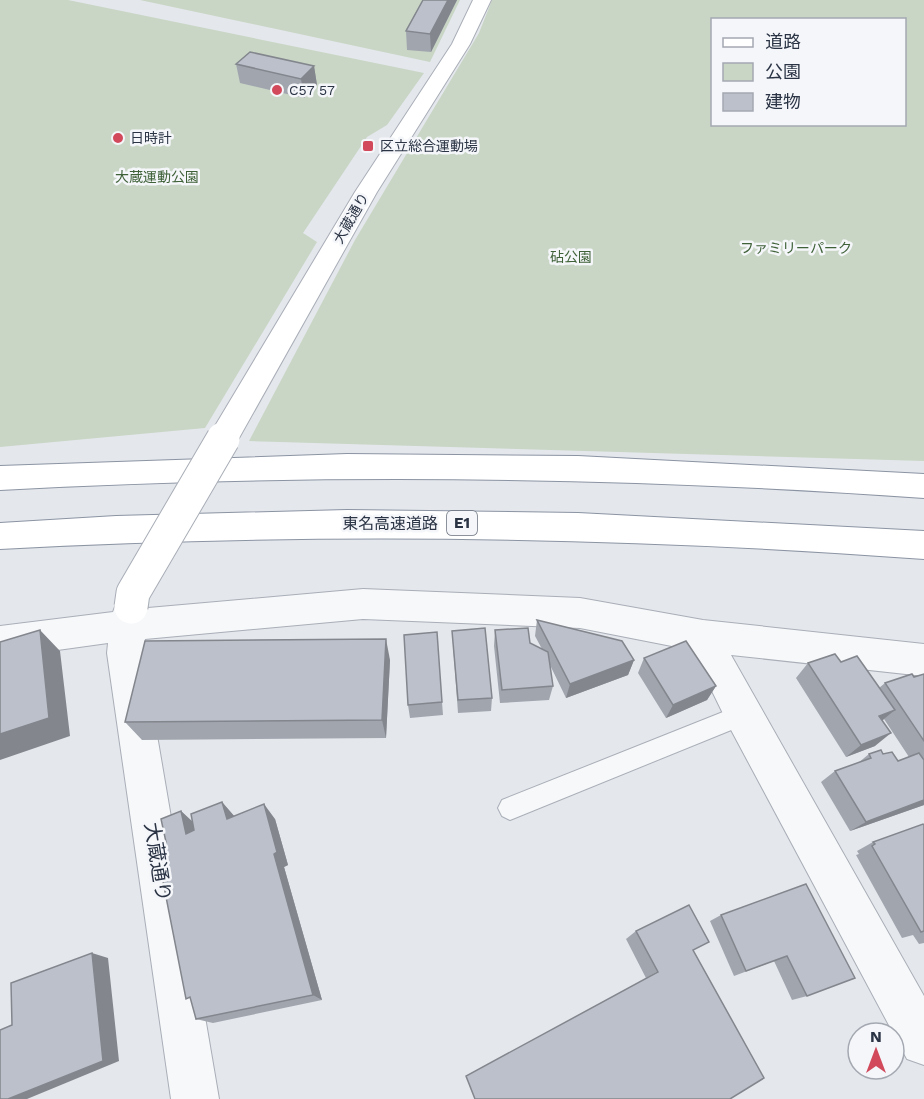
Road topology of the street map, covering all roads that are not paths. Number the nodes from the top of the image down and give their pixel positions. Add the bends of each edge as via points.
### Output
1 (482, 0) edge
2 (0, 478) edge
3 (924, 486) edge
4 (0, 536) edge
5 (924, 545) edge
6 (130, 616) junction
7 (704, 636) junction
8 (0, 642) edge
9 (924, 660) edge
10 (742, 715) junction
11 (510, 808) dead end
12 (924, 1042) edge
13 (195, 1099) edge

1 - 6 main road, 大蔵通り, bridge via 456,53 366,192 133,593
2 - 3 main road via 298,465 478,466 683,472
4 - 5 main road, 東名高速道路 / E1 via 105,529 473,523 666,529
6 - 7 street via 363,604 580,613
6 - 8 street
6 - 13 street, 大蔵通り via 125,653
7 - 9 street
7 - 10 street
10 - 11 lane
10 - 12 street

